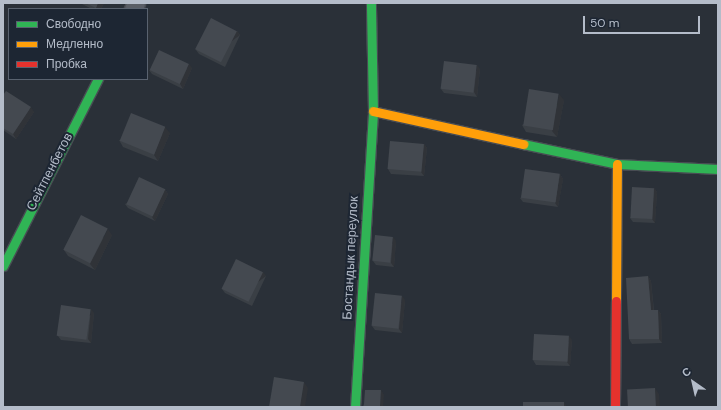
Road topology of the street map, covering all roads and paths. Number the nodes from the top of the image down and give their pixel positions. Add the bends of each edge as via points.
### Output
1 (371, 3) edge
2 (97, 80) edge
3 (373, 112) junction
4 (617, 164) junction
5 (718, 168) edge
6 (3, 266) edge
7 (355, 407) edge
8 (615, 407) edge

1 - 3 street, Бостандык переулок
2 - 6 street, Сейтпенбетов
3 - 4 street
3 - 7 street, Бостандык переулок
4 - 5 street
4 - 8 street

